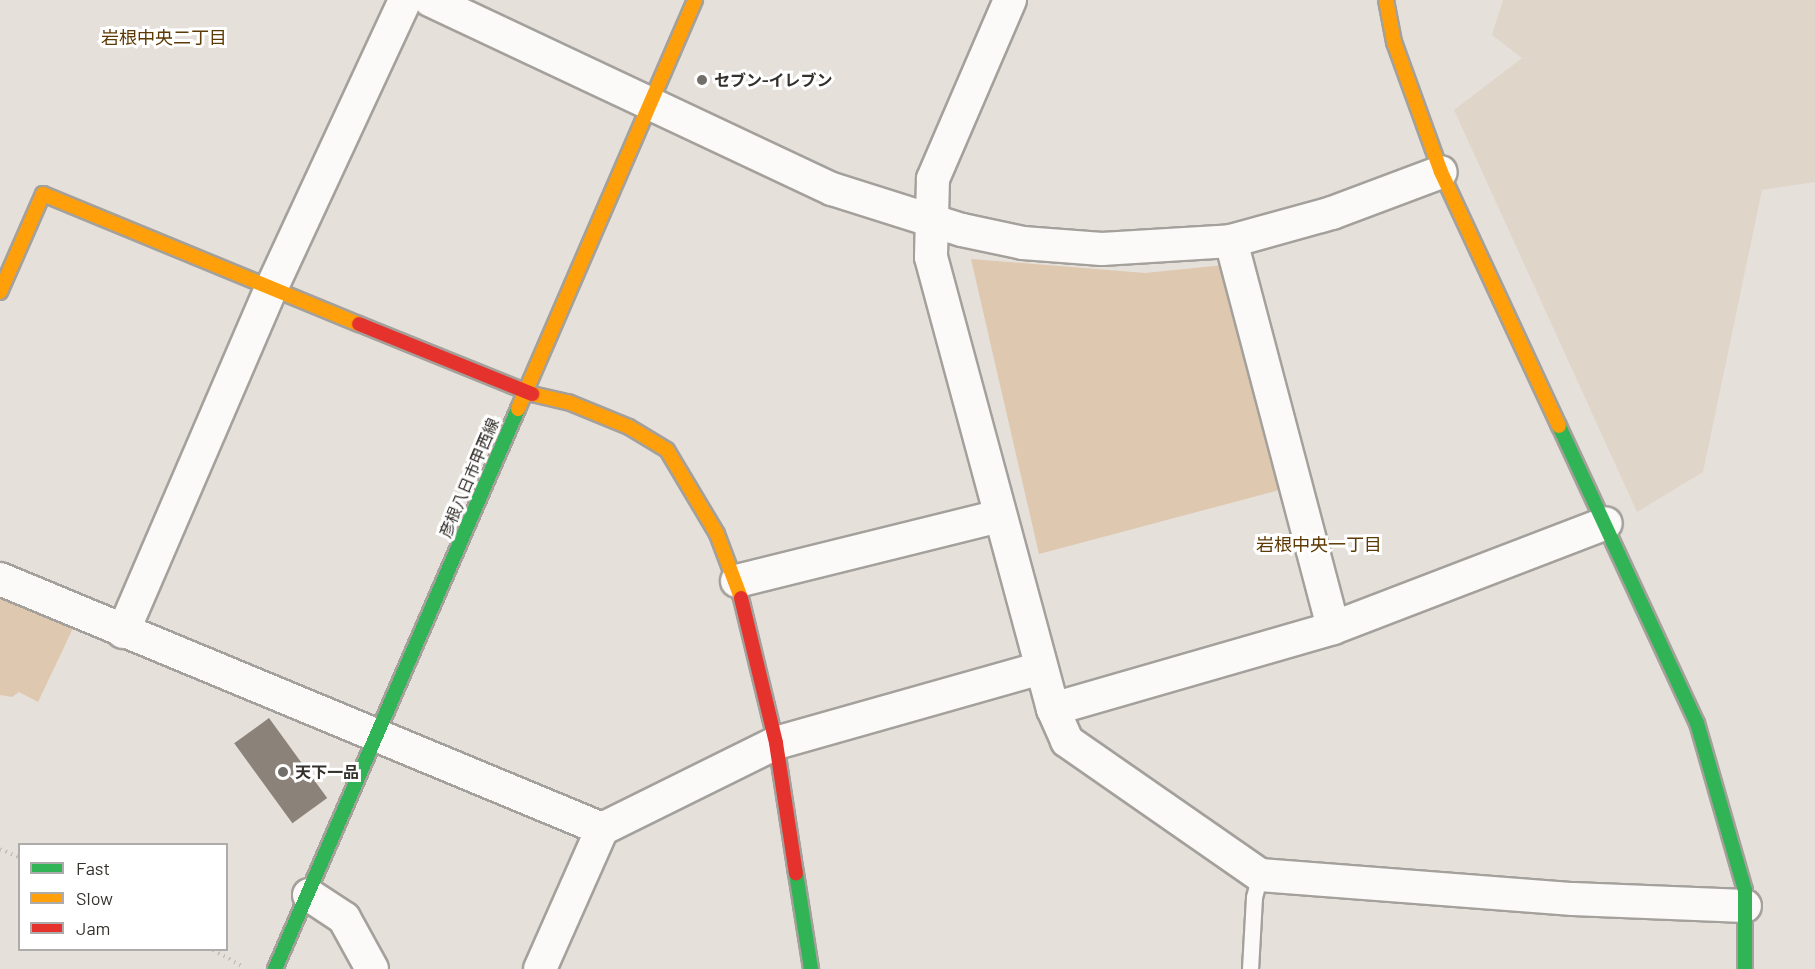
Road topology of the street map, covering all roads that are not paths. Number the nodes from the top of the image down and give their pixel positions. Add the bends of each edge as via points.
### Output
1 (405, 0) edge
2 (430, 0) edge
3 (695, 0) edge
4 (1010, 0) edge
5 (1386, 0) edge
6 (651, 102) junction
7 (1441, 172) junction
8 (930, 220) junction
9 (1231, 241) junction
10 (271, 289) junction
11 (0, 292) edge
12 (523, 392) junction
13 (999, 516) junction
14 (1606, 523) junction
15 (0, 579) edge
16 (737, 581) junction
17 (1333, 628) junction
18 (123, 632) junction
19 (1041, 668) junction
20 (1053, 709) junction
21 (376, 737) junction
22 (776, 743) junction
23 (602, 829) junction
24 (1260, 875) junction
25 (309, 895) junction
26 (1745, 906) junction
27 (275, 969) edge
28 (372, 969) edge
29 (540, 969) edge
30 (811, 969) edge
31 (1250, 969) edge
32 (1745, 969) edge

1 - 10 street
2 - 6 street
3 - 6 street, 彦根八日市甲西線
4 - 8 street via 933,179
5 - 7 street via 1394,42
6 - 8 street via 832,189
6 - 12 street, 彦根八日市甲西線
7 - 9 street via 1332,213
7 - 14 street
8 - 9 street via 1023,243 1102,249
8 - 13 street via 931,257
9 - 17 street
10 - 11 street via 43,194
10 - 12 street
10 - 18 street
12 - 16 street via 578,406 629,427 667,450 717,534
12 - 21 street, 彦根八日市甲西線
13 - 16 street
13 - 19 street
14 - 17 street
14 - 26 street via 1697,723 1745,890
15 - 18 street
16 - 22 street
17 - 20 street
18 - 21 street via 210,664
19 - 20 street
19 - 22 street
20 - 24 street via 1067,741
21 - 23 street
21 - 25 street, 彦根八日市甲西線
22 - 23 street
22 - 30 street
23 - 29 street
24 - 26 street via 1573,899
24 - 31 lane via 1254,897
25 - 27 street, 彦根八日市甲西線
25 - 28 street via 344,918
26 - 32 street

